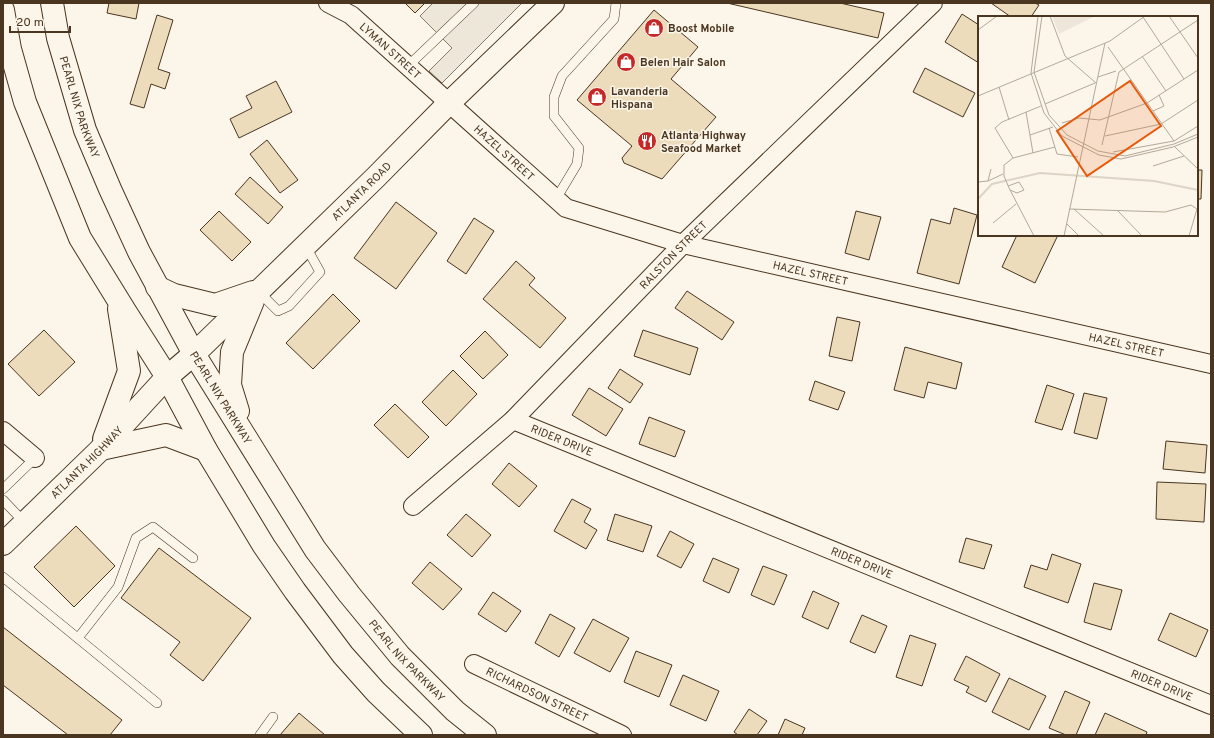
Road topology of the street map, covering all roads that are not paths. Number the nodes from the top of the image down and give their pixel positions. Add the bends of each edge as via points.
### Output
1 (52, 3) edge
2 (328, 3) edge
3 (474, 3) edge
4 (553, 3) edge
5 (616, 3) edge
6 (934, 3) edge
7 (3, 10) edge
8 (408, 66) junction
9 (449, 103) junction
10 (556, 199) junction
11 (683, 244) junction
12 (305, 245) junction
13 (157, 287) junction
14 (258, 291) junction
15 (118, 300) junction
16 (194, 354) junction
17 (1211, 364) edge
18 (167, 377) junction
19 (513, 420) junction
20 (3, 431) edge
21 (245, 435) junction
22 (101, 449) junction
23 (206, 450) junction
24 (35, 458) joint
25 (3, 489) edge
26 (3, 500) edge
27 (413, 506) dead end
28 (25, 523) junction
29 (3, 544) edge
30 (193, 558) dead end
31 (3, 577) edge
32 (78, 638) junction
33 (474, 664) dead end
34 (157, 703) dead end
35 (1211, 705) edge
36 (273, 717) dead end
37 (260, 735) edge
38 (421, 735) edge
39 (485, 735) edge
40 (622, 735) edge

1 - 13 main road, PEARL NIX PARKWAY via 58,38 85,130
2 - 8 street, LYMAN STREET via 351,15
3 - 8 lane
4 - 9 main road, ATLANTA ROAD
5 - 10 lane via 614,19 562,76 554,97 554,116 579,148 577,164
6 - 11 street, RALSTON STREET
7 - 15 main road via 10,49 25,102 48,162 80,238
8 - 9 street, LYMAN STREET
9 - 10 street, HAZEL STREET
9 - 12 main road, ATLANTA ROAD
10 - 11 street, HAZEL STREET via 566,208
11 - 17 street, HAZEL STREET
11 - 19 street, RALSTON STREET
12 - 14 main road, ATLANTA ROAD
12 - 14 lane via 320,272 289,306 278,311
13 - 14 main road via 174,295 216,305
13 - 16 main road, PEARL NIX PARKWAY
14 - 16 main road, ATLANTA ROAD
14 - 21 main road via 232,352 230,385
15 - 18 main road
15 - 22 main road via 129,371
16 - 18 main road, ATLANTA ROAD
16 - 21 main road, PEARL NIX PARKWAY
18 - 22 main road, ATLANTA HIGHWAY
18 - 23 main road
19 - 27 street, RALSTON STREET
19 - 35 street, RIDER DRIVE
20 - 24 street
21 - 39 main road, PEARL NIX PARKWAY via 315,549 349,594 400,656 455,711
22 - 23 main road via 166,435
22 - 28 main road, ATLANTA HIGHWAY
23 - 38 main road via 264,546 343,655 376,692
24 - 25 lane
26 - 28 lane
28 - 29 main road, ATLANTA HIGHWAY
30 - 32 lane via 154,527 136,538 118,587
31 - 32 lane
32 - 34 lane
33 - 40 street, RICHARDSON STREET
36 - 37 lane

